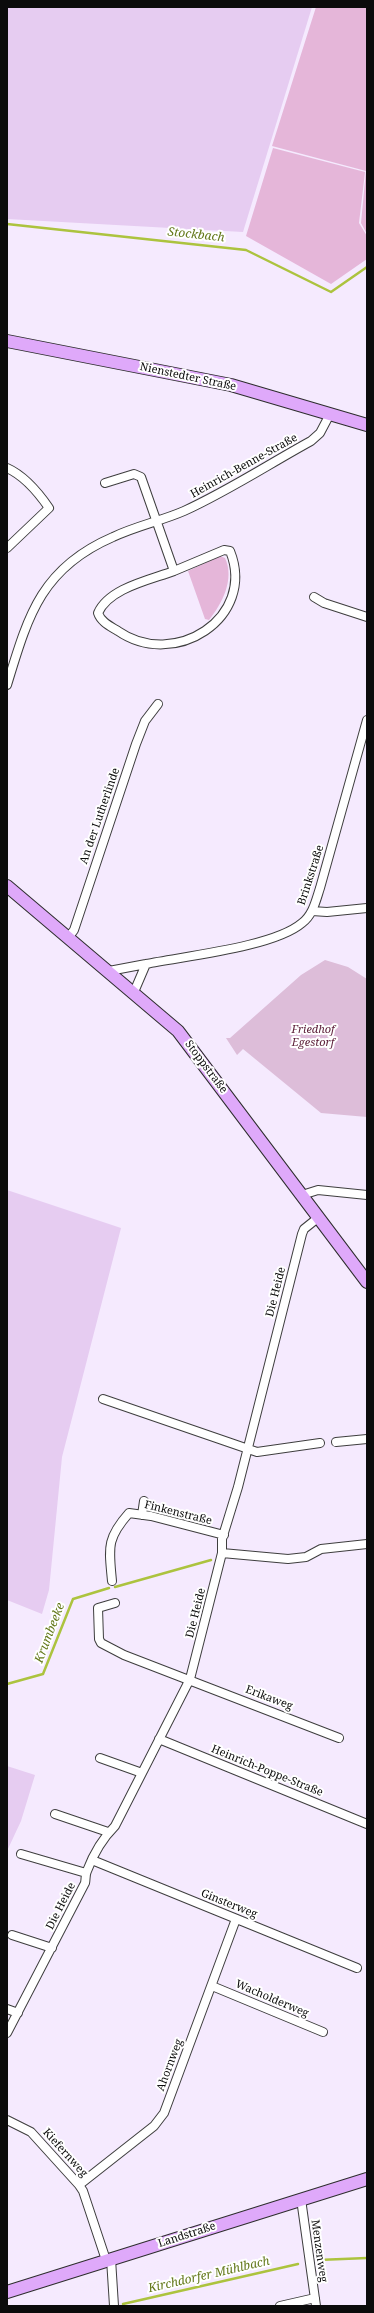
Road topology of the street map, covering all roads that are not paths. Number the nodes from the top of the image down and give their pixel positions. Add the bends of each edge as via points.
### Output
1 (7, 341) edge
2 (330, 414) junction
3 (367, 425) edge
4 (7, 468) edge
5 (105, 483) dead end
6 (156, 522) junction
7 (7, 548) edge
8 (174, 571) junction
9 (314, 597) dead end
10 (367, 616) edge
11 (7, 685) edge
12 (158, 704) dead end
13 (367, 720) edge
14 (7, 886) edge
15 (367, 908) edge
16 (312, 911) junction
17 (68, 938) junction
18 (146, 964) junction
19 (109, 971) junction
20 (134, 992) junction
21 (302, 1195) junction
22 (367, 1195) edge
23 (319, 1217) junction
24 (366, 1279) edge
25 (103, 1399) dead end
26 (367, 1439) edge
27 (336, 1442) dead end
28 (320, 1443) dead end
29 (247, 1450) junction
30 (144, 1501) dead end
31 (142, 1515) junction
32 (224, 1536) junction
33 (367, 1544) edge
34 (222, 1553) junction
35 (112, 1581) dead end
36 (115, 1603) dead end
37 (190, 1679) junction
38 (339, 1738) dead end
39 (160, 1739) junction
40 (100, 1758) dead end
41 (142, 1773) junction
42 (55, 1814) dead end
43 (367, 1824) edge
44 (108, 1832) junction
45 (21, 1854) dead end
46 (92, 1860) junction
47 (86, 1873) junction
48 (236, 1919) junction
49 (12, 1935) dead end
50 (52, 1948) junction
51 (357, 1968) dead end
52 (212, 1986) junction
53 (7, 2009) edge
54 (18, 2013) junction
55 (323, 2032) dead end
56 (7, 2033) edge
57 (7, 2120) edge
58 (367, 2179) edge
59 (79, 2185) junction
60 (301, 2199) junction
61 (108, 2259) junction
62 (7, 2292) edge
63 (315, 2302) edge
64 (114, 2306) edge
65 (280, 2306) edge

1 - 2 main road, Nienstedter Straße via 231,385
2 - 3 main road, Nienstedter Straße
2 - 6 street, Heinrich-Benne-Straße via 320,434 311,441 221,492
4 - 7 street via 38,492 49,508
5 - 6 street via 134,474 141,476
6 - 8 street
6 - 11 street, Heinrich-Benne-Straße via 92,546 58,574 33,608 25,625
8 - 8 street via 224,550 230,551 235,563 231,599 222,614 199,635 178,644 158,646 138,642 100,619 100,607 115,595 129,587
9 - 10 street via 324,603
12 - 17 street, An der Lutherlinde via 145,721 136,744 74,930
13 - 16 street, Brinkstraße
14 - 17 main road, Stoppstraße
15 - 16 street
16 - 18 street, Brinkstraße via 304,923 277,937
17 - 19 main road, Stoppstraße
18 - 19 street, Brinkstraße
18 - 20 street
19 - 20 main road, Stoppstraße
20 - 21 main road, Stoppstraße via 188,1044
21 - 22 street via 318,1190
21 - 23 main road, Stoppstraße
23 - 24 main road, Stoppstraße
23 - 29 street, Die Heide via 304,1229 302,1234
25 - 29 street
26 - 27 street
28 - 29 street via 257,1452
29 - 32 street, Die Heide
30 - 31 street
31 - 32 street, Finkenstraße
31 - 35 street, Finkenstraße via 129,1513 111,1538
32 - 34 street, Die Heide
33 - 34 street via 321,1549 306,1557 288,1559
34 - 37 street, Die Heide
36 - 37 street via 98,1608 101,1643 124,1655
37 - 38 street, Erikaweg
37 - 39 street, Die Heide
39 - 41 street, Die Heide
39 - 43 street, Heinrich-Poppe-Straße
40 - 41 street
41 - 44 street, Die Heide via 115,1826
42 - 44 street
44 - 46 street, Die Heide
45 - 47 street, Die Heide
46 - 47 street, Die Heide
46 - 48 street, Ginsterweg
47 - 50 street, Die Heide via 85,1883
48 - 51 street, Ginsterweg
48 - 52 street, Ahornweg
49 - 50 street, Die Heide
50 - 54 street, Die Heide
52 - 55 street, Wacholderweg
52 - 59 street, Ahornweg via 164,2113 154,2126
53 - 54 street
54 - 56 street, Die Heide
57 - 59 street, Kiefernweg via 31,2132
58 - 60 main road, Landstraße
59 - 61 street, Kiefernweg
60 - 61 main road, Landstraße
60 - 63 street, Menzenweg
61 - 62 main road, Landstraße
61 - 64 street, Kiefernweg
63 - 65 street

